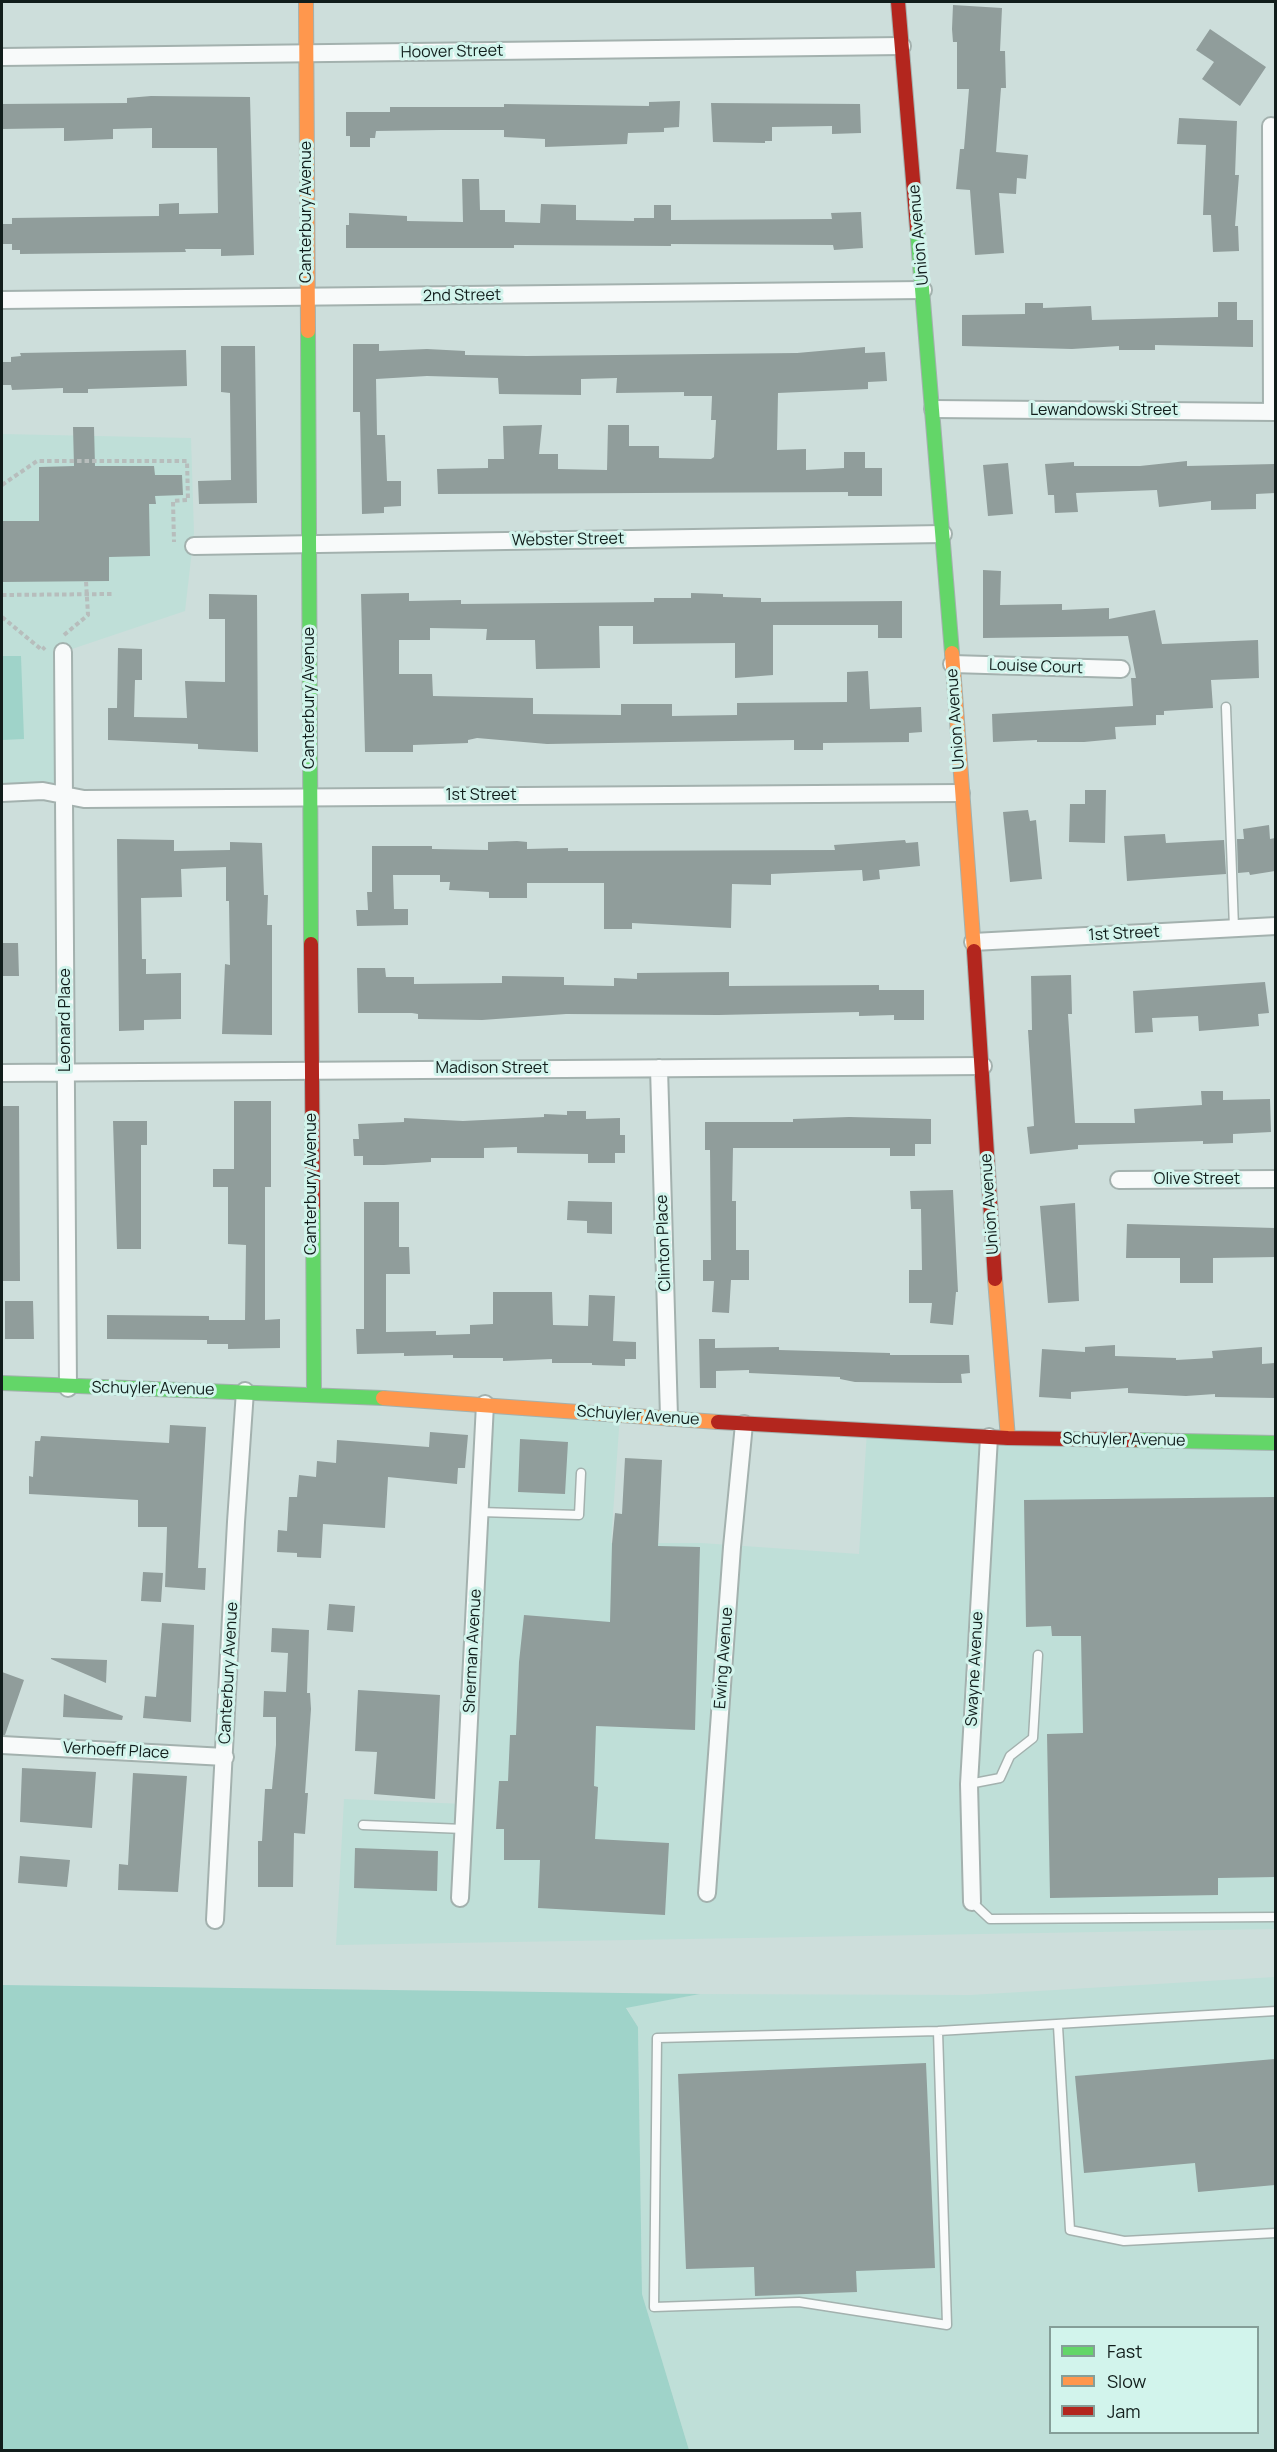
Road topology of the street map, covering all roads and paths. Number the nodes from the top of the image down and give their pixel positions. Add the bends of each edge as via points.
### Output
1 (306, 2) edge
2 (898, 2) edge
3 (902, 46) junction
4 (306, 54) junction
5 (2, 57) edge
6 (1271, 126) dead end
7 (923, 290) junction
8 (308, 297) junction
9 (2, 300) edge
10 (933, 409) junction
11 (1274, 412) edge
12 (2, 485) edge
13 (943, 534) junction
14 (309, 544) junction
15 (194, 546) joint
16 (86, 581) dead end
17 (87, 594) junction
18 (112, 594) dead end
19 (2, 595) edge
20 (2, 617) edge
21 (59, 644) junction
22 (952, 664) junction
23 (1121, 669) dead end
24 (1226, 708) dead end
25 (2, 793) edge
26 (961, 793) junction
27 (64, 795) junction
28 (310, 797) junction
29 (1275, 926) edge
30 (1234, 928) junction
31 (973, 942) junction
32 (983, 1065) junction
33 (659, 1068) junction
34 (312, 1071) junction
35 (2, 1073) edge
36 (66, 1073) junction
37 (1275, 1179) edge
38 (1119, 1180) dead end
39 (2, 1383) edge
40 (68, 1388) junction
41 (245, 1391) junction
42 (314, 1394) junction
43 (485, 1404) junction
44 (669, 1417) junction
45 (744, 1424) junction
46 (989, 1437) junction
47 (1008, 1438) junction
48 (1275, 1443) edge
49 (581, 1473) dead end
50 (480, 1512) junction
51 (1038, 1655) dead end
52 (4, 1744) edge
53 (225, 1757) junction
54 (969, 1784) junction
55 (363, 1825) dead end
56 (464, 1829) junction
57 (707, 1893) dead end
58 (460, 1898) dead end
59 (972, 1902) joint
60 (1275, 1917) edge
61 (215, 1920) dead end
62 (1275, 2011) edge
63 (1058, 2026) junction
64 (938, 2031) junction
65 (1275, 2233) edge

1 - 4 street, Canterbury Avenue
2 - 3 street, Union Avenue
3 - 4 street, Hoover Street
3 - 7 street, Union Avenue
4 - 5 street, Hoover Street
4 - 8 street, Canterbury Avenue
6 - 11 street
7 - 8 street, 2nd Street
7 - 10 street, Union Avenue
8 - 9 street, 2nd Street
8 - 14 street, Canterbury Avenue
10 - 11 street, Lewandowski Street
10 - 13 street, Union Avenue
12 - 15 path via 37,461 187,461 188,500 173,501 175,548
13 - 14 street, Webster Street
13 - 22 street, Union Avenue
14 - 15 street, Webster Street
14 - 28 street, Canterbury Avenue
16 - 17 path
17 - 18 path
17 - 19 path
17 - 21 path via 86,619
20 - 21 path via 42,650
21 - 27 street, Leonard Place
22 - 23 street, Louise Court
22 - 26 street, Union Avenue
24 - 30 lane
25 - 27 street, 1st Street via 43,791
26 - 28 street, 1st Street
26 - 31 street, Union Avenue
27 - 28 street, 1st Street via 84,799
27 - 36 street, Leonard Place
28 - 34 street, Canterbury Avenue
29 - 30 street, 1st Street
30 - 31 street, 1st Street
31 - 32 street, Union Avenue
32 - 33 street, Madison Street
32 - 47 street, Union Avenue via 987,1173
33 - 34 street, Madison Street
33 - 44 street, Clinton Place
34 - 36 street, Madison Street
34 - 42 street, Canterbury Avenue
35 - 36 street, Madison Street
36 - 40 street, Leonard Place
37 - 38 street, Olive Street
39 - 40 street, Schuyler Avenue
40 - 41 street, Schuyler Avenue
41 - 42 street, Schuyler Avenue
41 - 53 street, Canterbury Avenue
42 - 43 street, Schuyler Avenue
43 - 44 street, Schuyler Avenue
43 - 50 street, Sherman Avenue
44 - 45 street, Schuyler Avenue
45 - 46 street, Schuyler Avenue
45 - 57 street, Ewing Avenue
46 - 47 street, Schuyler Avenue
46 - 54 street, Swayne Avenue
47 - 48 street, Schuyler Avenue
49 - 50 lane via 579,1515
50 - 56 street, Sherman Avenue
51 - 54 lane via 1033,1738 1010,1756 1000,1778
52 - 53 street, Verhoeff Place
53 - 61 street, Canterbury Avenue
54 - 59 street, Swayne Avenue
55 - 56 lane
56 - 58 street, Sherman Avenue
59 - 60 lane via 990,1919
62 - 63 lane
63 - 64 lane
63 - 65 lane via 1070,2230 1124,2241
64 - 64 lane via 657,2038 654,2307 799,2302 946,2325

